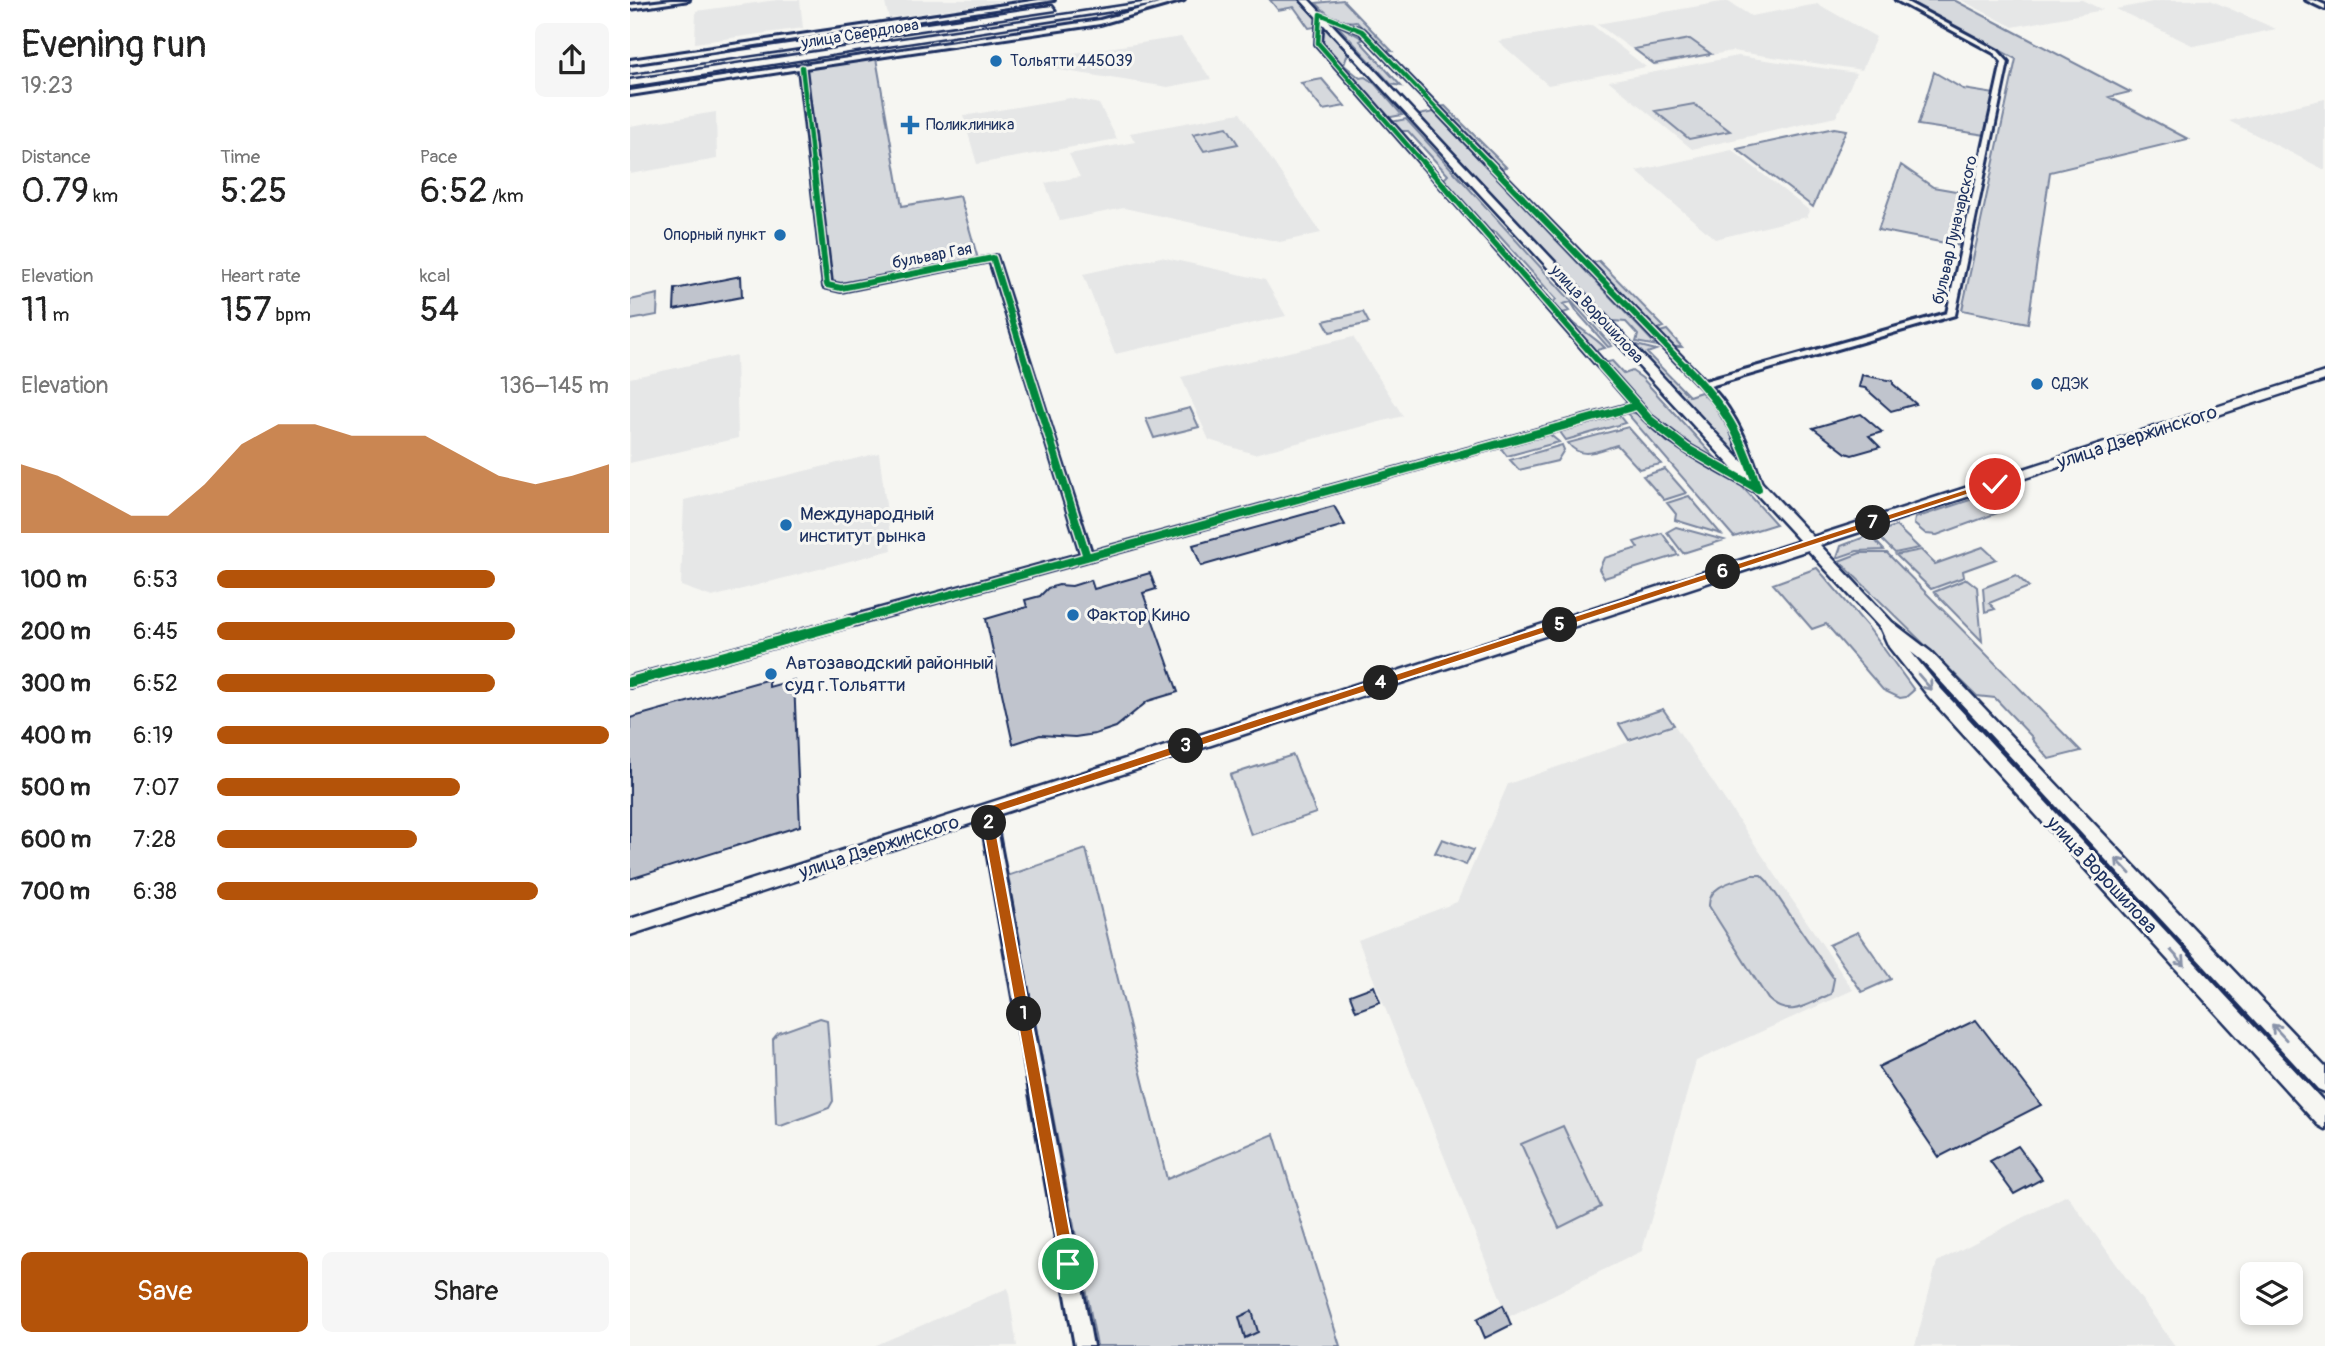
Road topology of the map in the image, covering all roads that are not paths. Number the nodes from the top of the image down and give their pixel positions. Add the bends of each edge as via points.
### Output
1 (686, 0) edge
2 (1051, 0) edge
3 (1144, 0) edge
4 (1179, 0) edge
5 (1307, 0) edge
6 (1899, 0) edge
7 (2309, 0) edge
8 (1066, 6) dead end
9 (2325, 6) edge
10 (630, 8) edge
11 (1320, 15) junction
12 (630, 62) edge
13 (803, 67) junction
14 (630, 70) edge
15 (630, 76) edge
16 (630, 83) edge
17 (630, 93) edge
18 (2325, 376) edge
19 (1703, 385) junction
20 (1636, 406) junction
21 (1758, 489) junction
22 (1810, 544) junction
23 (1087, 557) junction
24 (1887, 626) junction
25 (630, 682) edge
26 (986, 811) junction
27 (630, 928) edge
28 (2325, 1082) edge
29 (2324, 1116) edge
30 (1084, 1346) edge

1 - 10 street
2 - 12 street
3 - 15 main road, улица Свердлова
4 - 13 street via 1100,22
4 - 16 main road, улица Свердлова
5 - 11 main road, улица Ворошилова
6 - 19 street, бульвар Луначарского via 1996,51 2006,62 1951,315
7 - 9 street
8 - 14 main road, улица Свердлова
11 - 19 street via 1362,31
11 - 20 street via 1318,43
11 - 21 main road, улица Ворошилова
13 - 17 street
13 - 23 street, бульвар Гая via 827,285 841,288 993,258
18 - 22 main road, улица Дзержинского
19 - 21 street via 1729,413
20 - 21 street via 1686,448
20 - 23 street
21 - 22 main road, улица Ворошилова
22 - 24 main road, улица Ворошилова
22 - 26 main road, улица Дзержинского
23 - 25 street
28 -> 24 main road, улица Ворошилова via 1935,666
24 -> 29 main road, улица Ворошилова via 1894,643 1935,692
26 - 27 main road, улица Дзержинского
26 - 30 street

